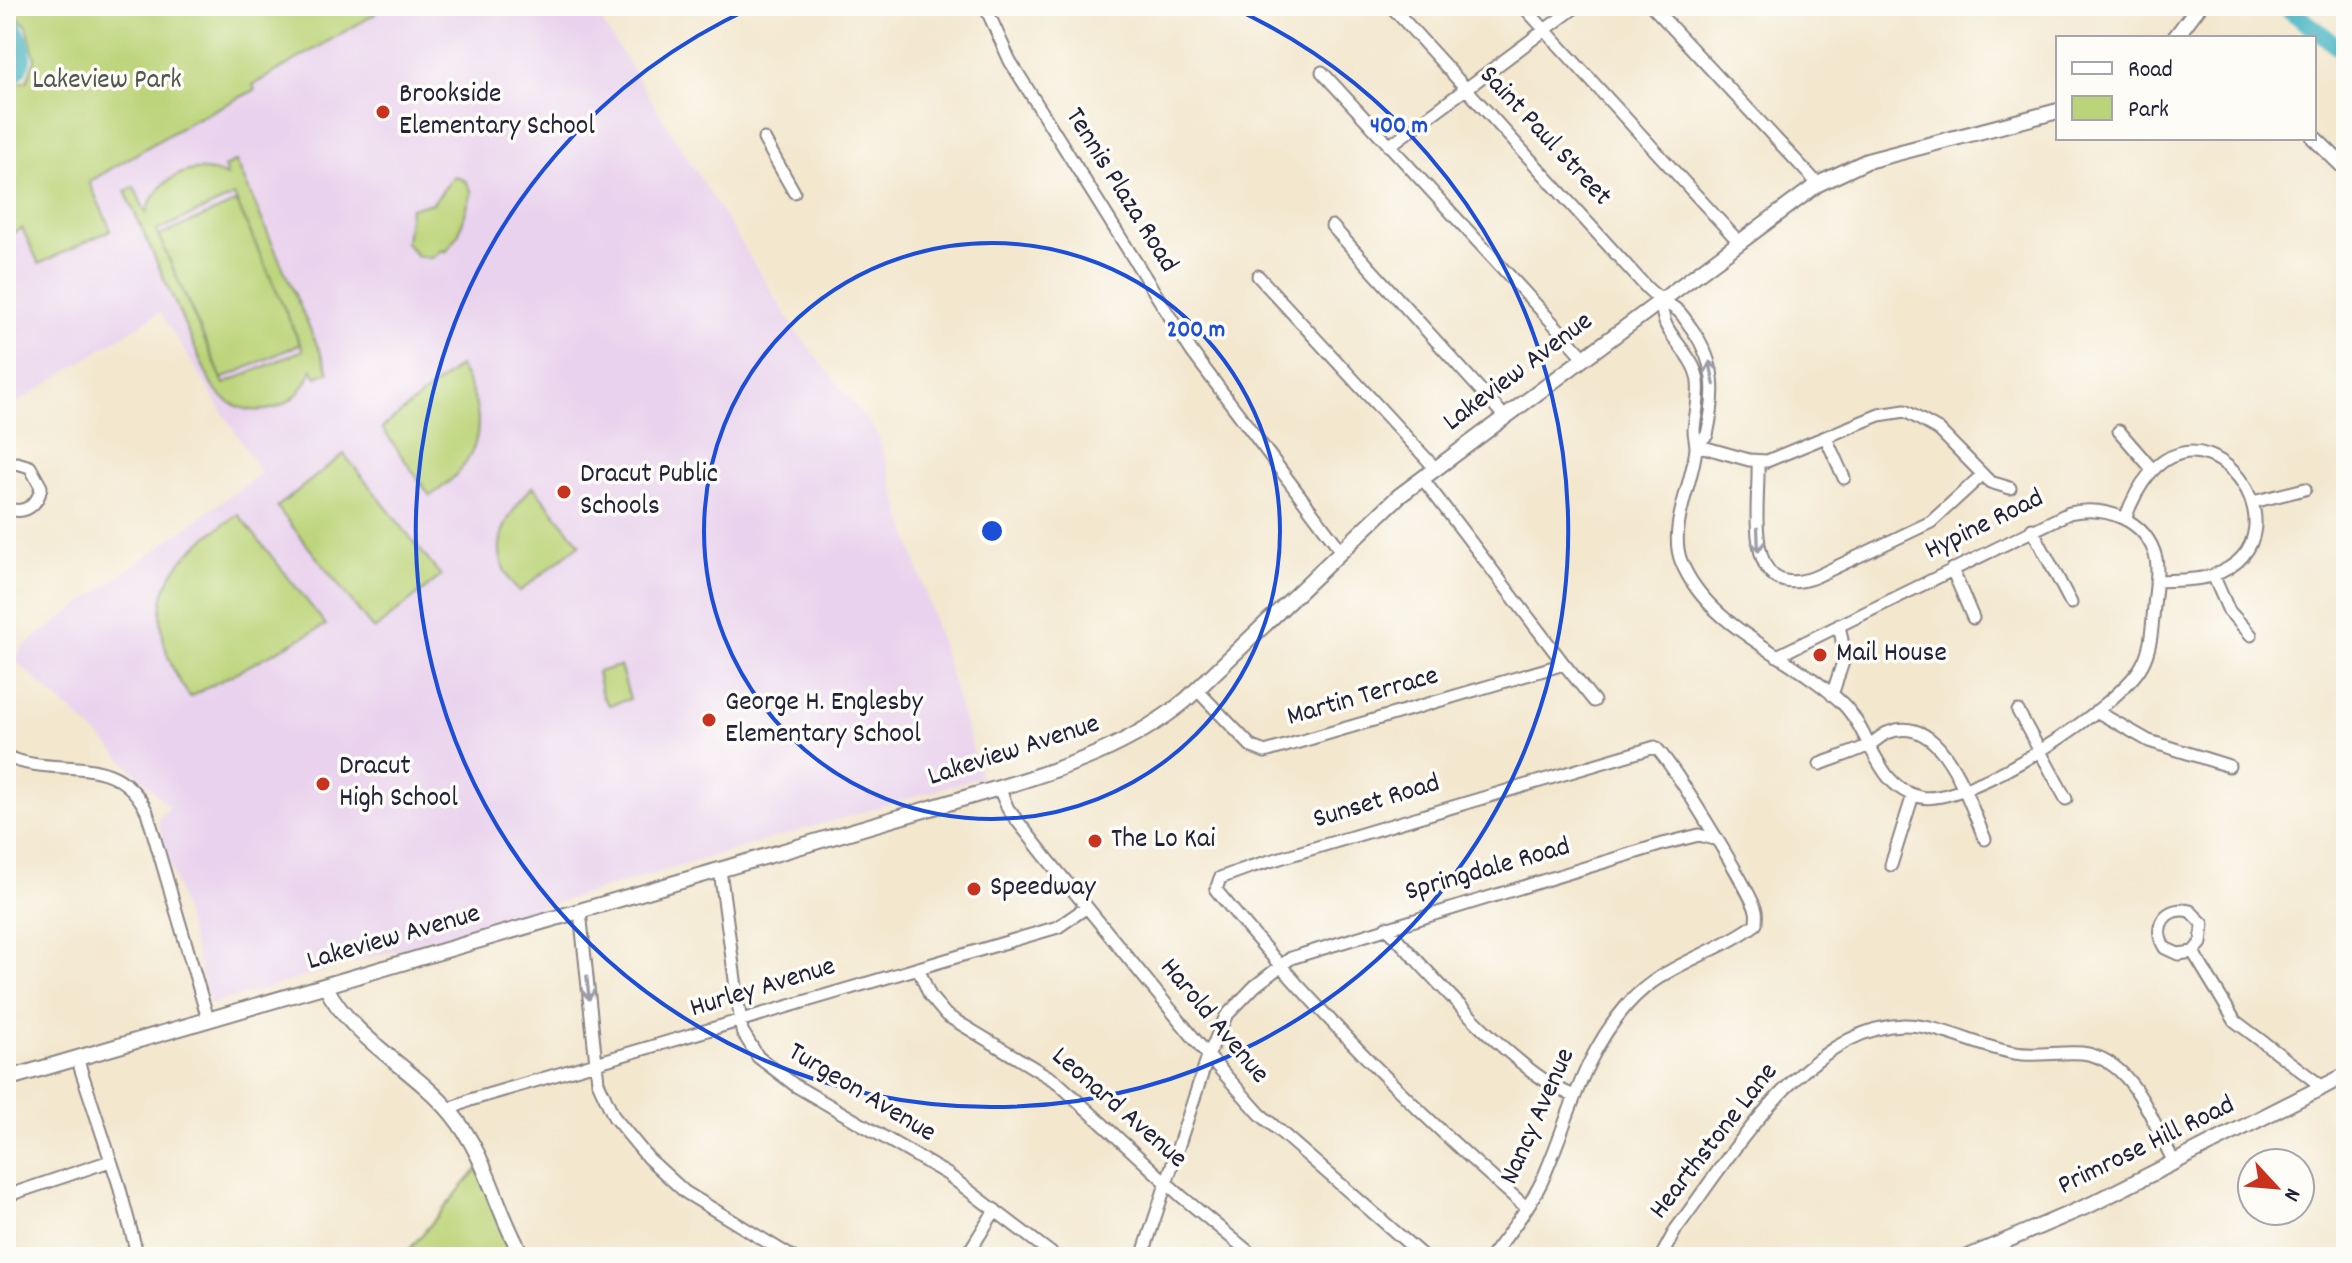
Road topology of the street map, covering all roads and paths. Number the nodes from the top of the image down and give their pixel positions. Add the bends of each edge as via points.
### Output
1 (985, 6) edge
2 (1391, 6) edge
3 (1523, 6) edge
4 (1577, 6) edge
5 (1652, 6) edge
6 (2199, 6) edge
7 (1544, 30) junction
8 (2177, 36) edge
9 (1322, 72) dead end
10 (1466, 89) junction
11 (2056, 112) edge
12 (764, 139) dead end
13 (2316, 140) edge
14 (1389, 146) junction
15 (2346, 169) edge
16 (1818, 184) junction
17 (794, 192) dead end
18 (1332, 226) dead end
19 (1739, 242) junction
20 (1258, 276) dead end
21 (1660, 301) junction
22 (1584, 357) junction
23 (1505, 417) junction
24 (2119, 431) dead end
25 (1826, 438) junction
26 (1696, 445) junction
27 (1758, 462) junction
28 (6, 466) edge
29 (1435, 468) junction
30 (2152, 469) junction
31 (1982, 475) junction
32 (1422, 478) junction
33 (1844, 478) dead end
34 (2010, 488) dead end
35 (2305, 489) dead end
36 (2253, 502) junction
37 (6, 508) edge
38 (2125, 519) junction
39 (2032, 529) junction
40 (1340, 549) junction
41 (1952, 569) junction
42 (2213, 575) junction
43 (2156, 581) junction
44 (2071, 603) dead end
45 (1973, 618) dead end
46 (1839, 625) junction
47 (2251, 635) dead end
48 (1777, 656) junction
49 (1564, 664) junction
50 (1197, 690) junction
51 (1832, 695) junction
52 (1594, 701) dead end
53 (2018, 711) dead end
54 (2096, 711) junction
55 (1870, 745) junction
56 (2040, 752) junction
57 (6, 756) edge
58 (1820, 764) dead end
59 (2229, 766) dead end
60 (999, 788) junction
61 (1963, 790) junction
62 (1913, 795) junction
63 (2066, 799) dead end
64 (1714, 839) junction
65 (1985, 839) dead end
66 (1891, 865) dead end
67 (720, 870) junction
68 (1087, 907) junction
69 (580, 911) junction
70 (1386, 927) junction
71 (2193, 952) junction
72 (1280, 967) junction
73 (918, 968) junction
74 (326, 987) junction
75 (208, 1019) junction
76 (741, 1021) junction
77 (1208, 1056) junction
78 (77, 1058) junction
79 (597, 1064) junction
80 (2346, 1075) edge
81 (6, 1079) edge
82 (2324, 1088) junction
83 (1572, 1095) junction
84 (448, 1110) junction
85 (110, 1161) junction
86 (2175, 1164) junction
87 (1167, 1183) junction
88 (6, 1196) edge
89 (1526, 1207) junction
90 (995, 1210) junction
91 (138, 1257) edge
92 (523, 1257) edge
93 (792, 1257) edge
94 (966, 1257) edge
95 (1056, 1257) edge
96 (1142, 1257) edge
97 (1255, 1257) edge
98 (1424, 1257) edge
99 (1491, 1257) edge
100 (1661, 1257) edge
101 (1968, 1257) edge

1 - 40 street, Tennis Plaza Road via 1010,61 1192,352
2 - 10 street, Saint Paul Street
3 - 7 street
4 - 7 street
5 - 16 street
6 - 8 main road
7 - 10 street
7 - 19 street
9 - 14 street
10 - 14 street
10 - 21 street, Saint Paul Street
11 - 16 main road, Lakeview Avenue via 1875,159
12 - 17 street
13 - 15 main road
14 - 22 street
16 - 19 main road, Lakeview Avenue
18 - 23 street
19 - 21 main road, Lakeview Avenue
20 - 29 street
21 - 22 main road, Lakeview Avenue
21 - 26 street via 1666,324 1698,379
26 -> 21 street via 1707,435 1714,406 1712,369 1679,311
22 - 23 main road, Lakeview Avenue
23 - 29 main road, Lakeview Avenue
24 - 30 street
25 - 27 street
25 - 31 street via 1888,412 1905,411 1930,423
25 - 33 street
26 - 27 street
26 - 48 street via 1678,533 1680,557 1706,599
27 -> 31 street via 1759,555 1776,575 1795,581 1815,577 1931,522
28 - 37 street via 30,467 41,487 30,507
29 - 32 main road, Lakeview Avenue
30 - 36 street via 2185,454 2212,457 2241,478
30 - 38 street via 2137,486
31 - 34 street
32 - 40 main road, Lakeview Avenue
32 - 49 street
35 - 36 street
36 - 42 street via 2247,546 2236,561
38 - 39 street, Hypine Road via 2078,511
38 - 43 street via 2152,548
39 - 41 street, Hypine Road
39 - 44 street
40 - 50 main road, Lakeview Avenue
41 - 45 street
41 - 46 street, Hypine Road
42 - 43 street
42 - 47 street via 2229,611
43 - 54 street via 2144,662 2131,681
46 - 48 street, Hypine Road
46 - 51 street via 1845,656
48 - 51 street
49 - 50 street, Martin Terrace via 1265,752 1252,747
49 - 52 street
50 - 60 main road, Lakeview Avenue via 1162,719 1111,749
51 - 55 street
53 - 56 street
54 - 56 street
54 - 59 street via 2149,741
55 - 58 street
55 - 61 street via 1888,732 1931,739 1947,754
55 - 62 street via 1889,780
56 - 61 street
56 - 63 street
57 - 75 street via 24,763 104,772 138,797
60 - 67 main road, Lakeview Avenue
60 - 68 street, Harold Avenue via 1008,809
61 - 62 street via 1934,798
61 - 65 street
62 - 66 street
64 - 70 street, Springdale Road via 1699,835 1663,844
64 - 72 street, Sunset Road via 1656,748 1558,773 1220,878 1216,890
64 - 83 street, Nancy Avenue via 1757,913 1756,923 1652,980 1593,1051
67 - 69 main road, Lakeview Avenue
67 - 76 street, Turgeon Avenue
68 - 73 street, Hurley Avenue via 1058,927
68 - 77 street, Harold Avenue
69 - 74 main road, Lakeview Avenue
69 -> 79 street
70 - 72 street, Springdale Road via 1291,958
70 - 83 street via 1504,1047 1551,1087
71 - 71 street via 2173,953 2162,944 2160,924 2172,911 2190,911 2203,924 2201,943
71 - 82 street via 2235,1021
72 - 77 street, Springdale Road via 1226,1016
72 - 89 street via 1412,1103
73 - 76 street, Hurley Avenue
73 - 87 street, Leonard Avenue via 930,996 946,1015 1057,1082
74 - 75 main road, Lakeview Avenue
74 - 84 main road via 353,1024
75 - 78 main road, Lakeview Avenue
76 - 79 street, Hurley Avenue
76 - 90 street, Turgeon Avenue via 745,1039 764,1063 947,1174
77 - 87 street, Springdale Road
77 - 98 street, Harold Avenue via 1260,1114
78 - 81 main road, Lakeview Avenue
78 - 85 street
79 - 84 street, Hurley Avenue
79 - 93 street via 598,1082 614,1117 648,1158 685,1192
80 - 82 main road, Primrose Hill Road
82 - 86 main road, Primrose Hill Road
83 - 89 street, Nancy Avenue via 1546,1173
84 - 92 main road via 482,1156
85 - 88 street
85 - 91 street
86 - 100 street, Hearthstone Lane via 2135,1089 2108,1060 2081,1053 2017,1053 1927,1028 1893,1026 1854,1039 1798,1073 1676,1229
86 - 101 main road, Primrose Hill Road
87 - 96 street, Springdale Road
87 - 97 street, Leonard Avenue
89 - 99 street, Nancy Avenue
90 - 94 street
90 - 95 street, Turgeon Avenue

